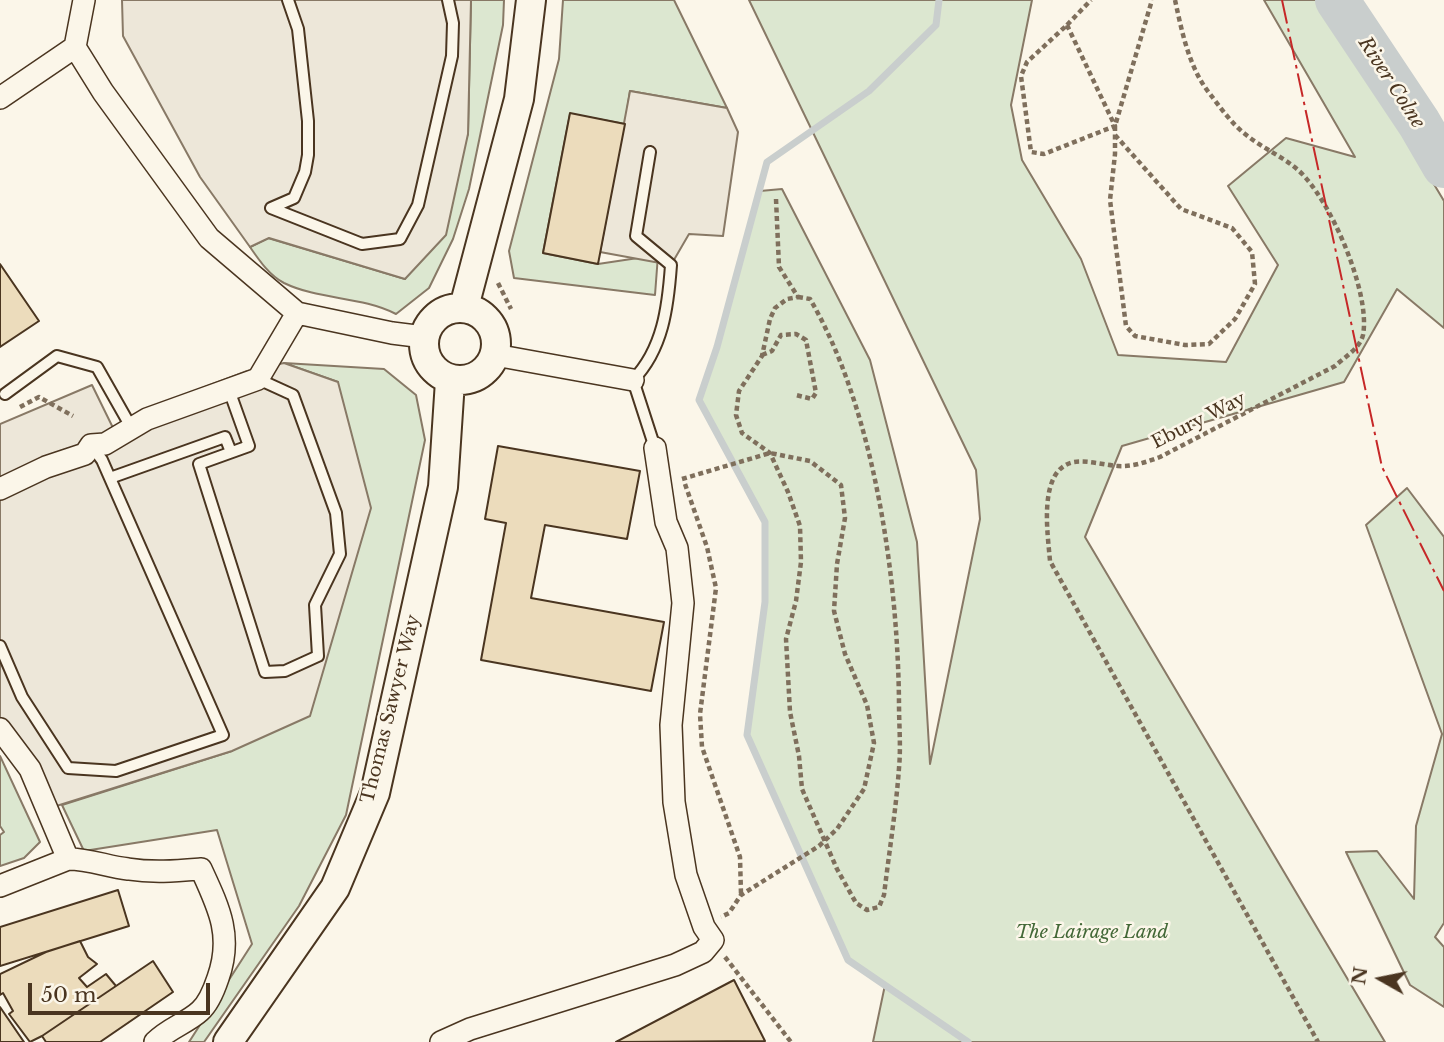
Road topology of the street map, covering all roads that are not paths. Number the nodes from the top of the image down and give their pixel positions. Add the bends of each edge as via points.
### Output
1 (84, 0) edge
2 (288, 0) edge
3 (448, 0) edge
4 (531, 0) edge
5 (75, 47) junction
6 (0, 98) edge
7 (650, 152) dead end
8 (464, 307) junction
9 (296, 313) junction
10 (424, 337) junction
11 (495, 355) junction
12 (258, 379) junction
13 (633, 380) junction
14 (450, 381) junction
15 (229, 390) junction
16 (5, 394) dead end
17 (131, 427) junction
18 (92, 445) junction
19 (655, 448) joint
20 (232, 452) junction
21 (110, 478) junction
22 (0, 489) edge
23 (0, 646) edge
24 (0, 729) edge
25 (68, 859) junction
26 (0, 886) edge
27 (474, 1036) edge
28 (155, 1042) edge
29 (228, 1042) edge
30 (442, 1042) edge

1 - 5 street
2 - 3 lane via 298,29 308,155 294,198 271,208 362,244 400,239 418,205 452,56
4 - 8 street via 519,99
5 - 6 street
5 - 9 street via 209,238
7 - 13 lane via 636,236 671,265 659,342
8 - 10 street via 436,316
8 - 11 street via 480,313 493,327
9 - 10 street
9 - 12 street
10 - 14 street via 427,359
11 - 13 street
11 - 14 street via 477,376
12 - 15 street
12 - 20 lane via 293,395 336,513 339,540 340,554 315,605 318,656 285,671 265,672 199,464
13 - 19 lane
14 - 29 street, Thomas Sawyer Way via 443,486 374,793 335,888
15 - 17 street
15 - 20 lane via 249,446
16 - 17 lane via 57,356 97,367
17 - 18 street via 105,444
18 - 21 lane
18 - 22 street via 85,454
19 - 27 street via 666,522 677,548 683,603 671,725 674,802 686,875 708,933 703,952
20 - 21 lane via 225,438
21 - 23 lane via 223,735 116,771 68,768 22,698
24 - 25 street via 30,769
25 - 26 street
25 - 28 street via 163,872 201,869 219,909 225,960 214,993 200,1011
27 - 30 street

